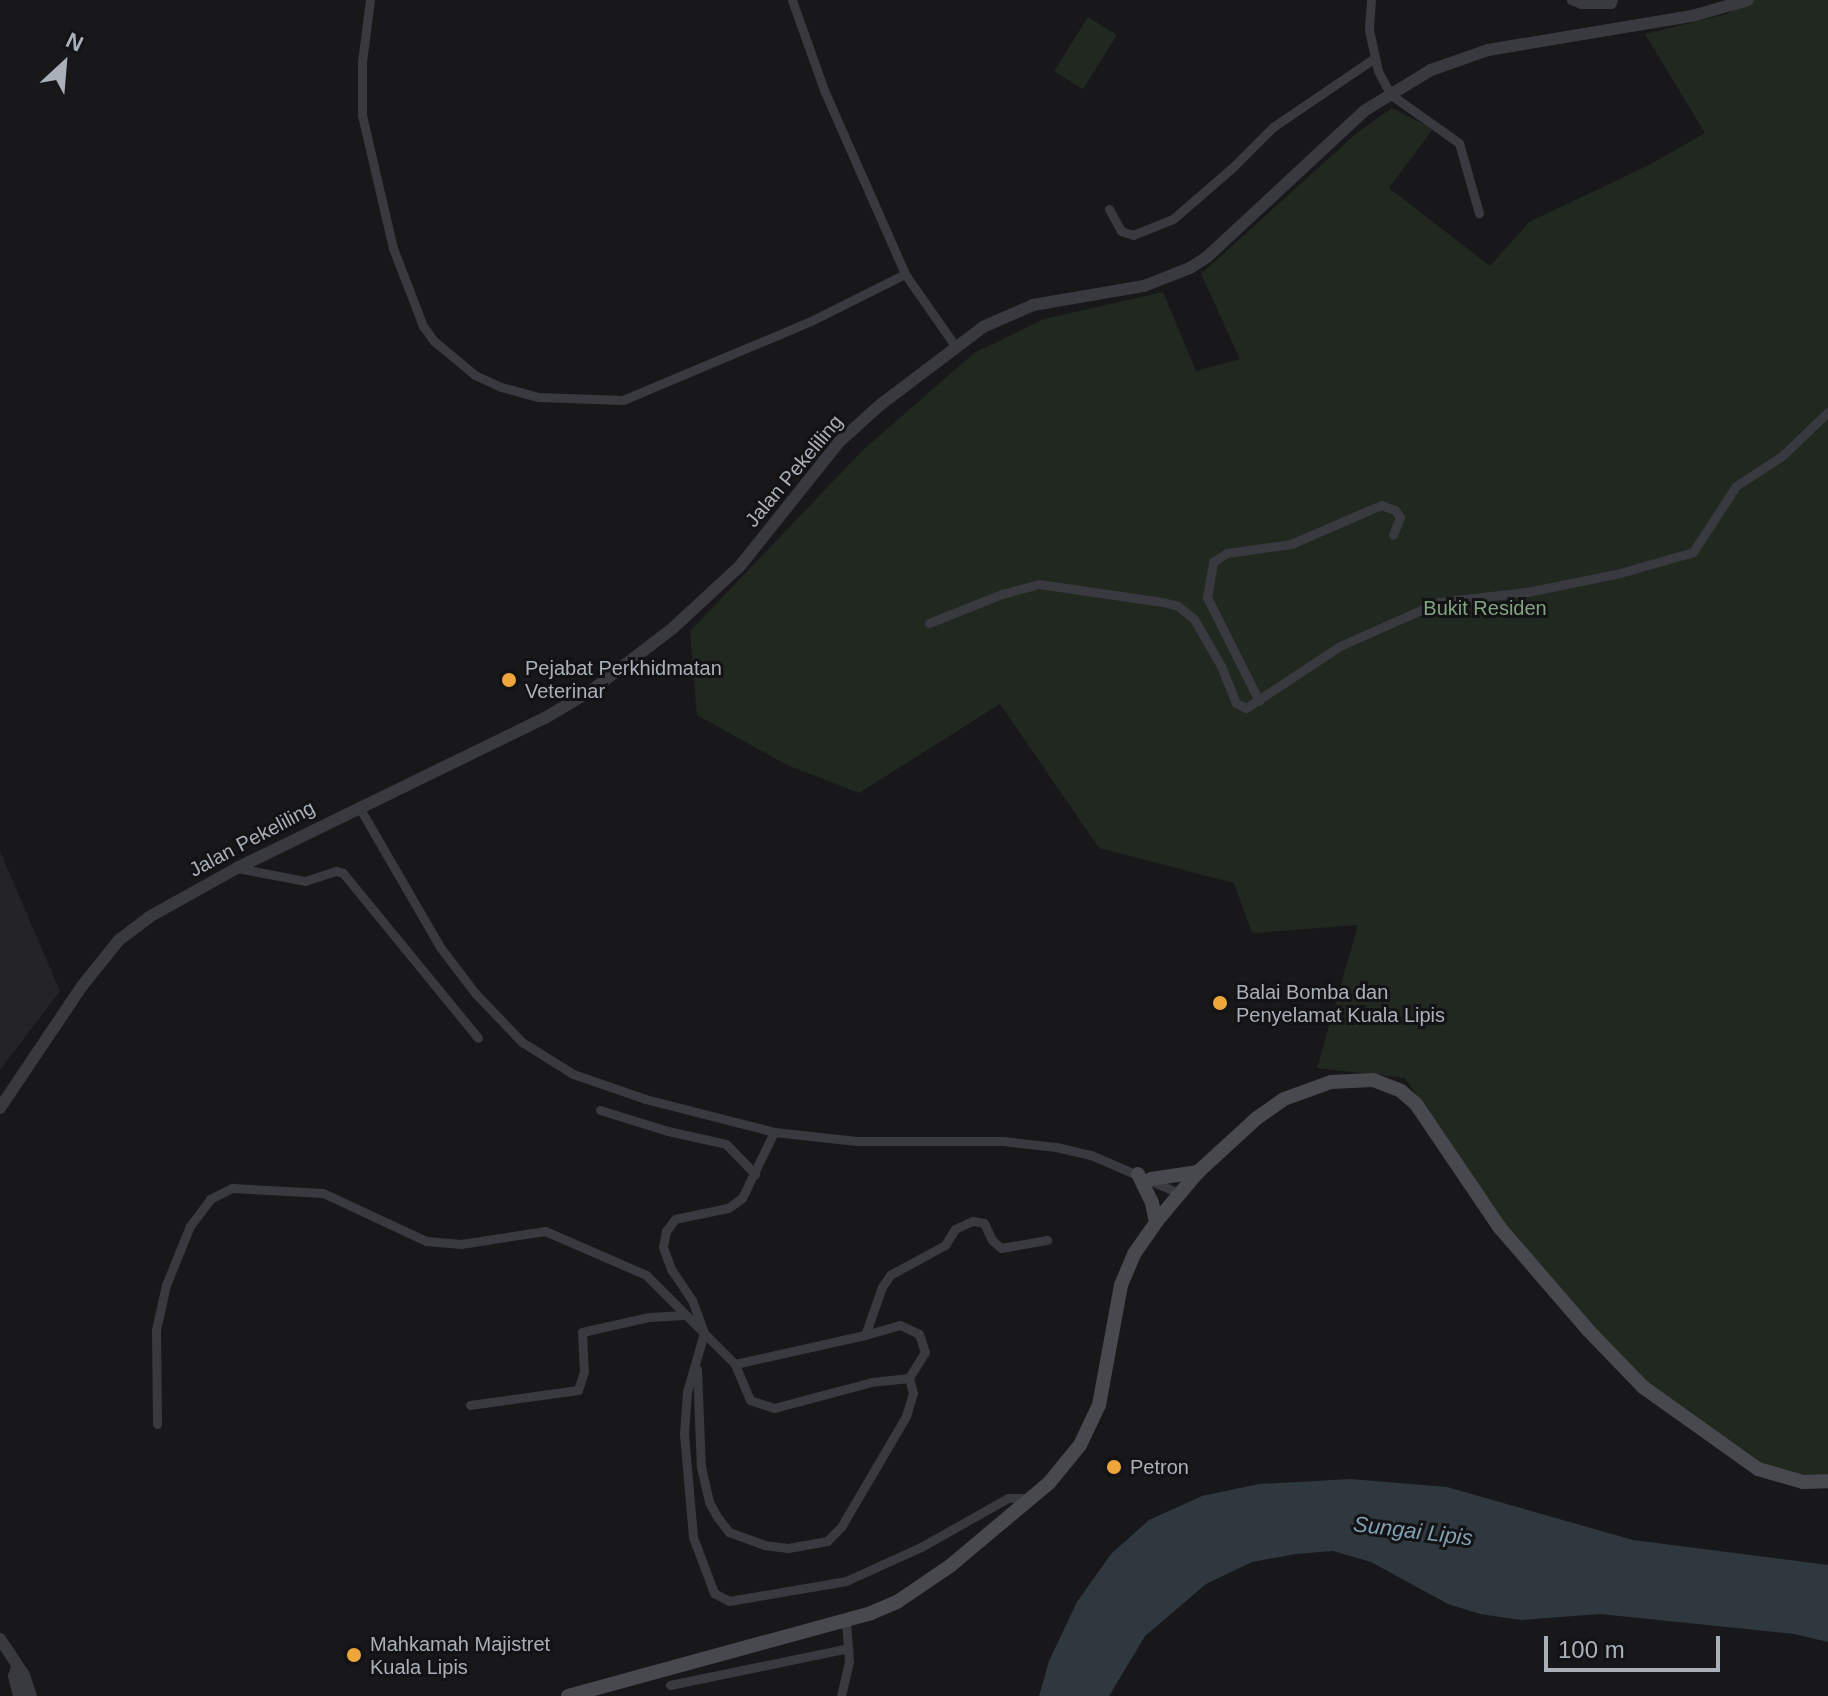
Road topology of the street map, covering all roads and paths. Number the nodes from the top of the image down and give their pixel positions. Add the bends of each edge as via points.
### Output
1 (370, 0) edge
2 (792, 0) edge
3 (1371, 0) edge
4 (1571, 0) edge
5 (1613, 0) edge
6 (1748, 0) edge
7 (1373, 59) junction
8 (1390, 94) junction
9 (1109, 209) dead end
10 (1479, 213) dead end
11 (905, 274) junction
12 (956, 347) junction
13 (1828, 412) edge
14 (1393, 535) dead end
15 (929, 623) dead end
16 (1259, 701) junction
17 (359, 807) junction
18 (237, 868) junction
19 (478, 1038) dead end
20 (0, 1108) edge
21 (600, 1110) dead end
22 (774, 1132) junction
23 (1198, 1172) junction
24 (755, 1174) junction
25 (1144, 1176) junction
26 (1179, 1193) junction
27 (1156, 1222) junction
28 (1047, 1240) dead end
29 (685, 1315) junction
30 (704, 1333) junction
31 (865, 1335) junction
32 (696, 1363) junction
33 (735, 1364) junction
34 (909, 1378) junction
35 (470, 1405) dead end
36 (157, 1424) dead end
37 (1828, 1481) edge
38 (1032, 1498) junction
39 (846, 1621) junction
40 (0, 1639) edge
41 (848, 1648) junction
42 (17, 1667) junction
43 (670, 1685) dead end
44 (19, 1696) edge
45 (31, 1696) edge
46 (568, 1696) edge
47 (841, 1696) edge

1 - 11 street via 362,115 393,248 423,326 475,375 538,397 623,400 811,321
2 - 11 street via 824,90
3 - 7 street
4 - 5 street
6 - 8 street, Jalan Pekeliling via 1692,16 1488,50 1431,70
7 - 8 street
7 - 9 street via 1273,127 1173,219 1133,235 1121,231
8 - 10 street via 1459,143
8 - 12 street, Jalan Pekeliling via 1334,137 1190,268 1144,286 1018,309
11 - 12 street
12 - 17 street, Jalan Pekeliling via 839,442 757,546 673,628 566,707
13 - 16 street via 1782,456 1736,486 1693,552 1542,589 1439,602 1340,646
14 - 16 street via 1400,517 1381,505 1291,544 1227,553 1213,562 1207,597
15 - 16 street via 1039,584 1163,602 1194,619 1239,707
17 - 18 street, Jalan Pekeliling
17 - 22 street via 440,947 522,1042 602,1087
18 - 19 street via 305,881 343,873
18 - 20 street, Jalan Pekeliling via 149,917 119,940
21 - 24 street via 726,1144
22 - 24 street
22 - 25 street via 857,1141 1025,1142 1091,1155
23 - 25 main road
23 - 26 main road
23 - 37 main road via 1284,1099 1346,1080 1387,1083 1416,1104 1500,1228 1643,1387 1758,1469 1803,1482
24 - 30 street via 742,1198 728,1208 687,1214 666,1231 665,1256 692,1300
25 - 26 street
25 - 27 main road
26 - 27 main road
27 - 38 main road via 1121,1285 1092,1423 1080,1445
28 - 31 street via 1008,1249 996,1245 980,1220 955,1229 945,1245 890,1275
29 - 30 street
29 - 35 street via 582,1332 584,1372 578,1390
29 - 36 street via 646,1275 545,1231 461,1244 426,1241 323,1193 232,1188 210,1199 190,1226 166,1285 156,1330
30 - 32 street
30 - 33 street
31 - 33 street
31 - 34 street via 900,1325 919,1334 925,1352
32 - 34 street via 701,1467 709,1502 729,1532 788,1548 819,1544 841,1527 906,1416 913,1393
32 - 38 street via 687,1392 684,1434 693,1537 708,1583 722,1599 846,1581 1008,1498
33 - 34 street via 750,1400 774,1408 872,1382
38 - 39 main road via 921,1587
39 - 41 street
39 - 46 main road
40 - 42 street
41 - 43 street
41 - 47 street
42 - 44 street
42 - 45 street

